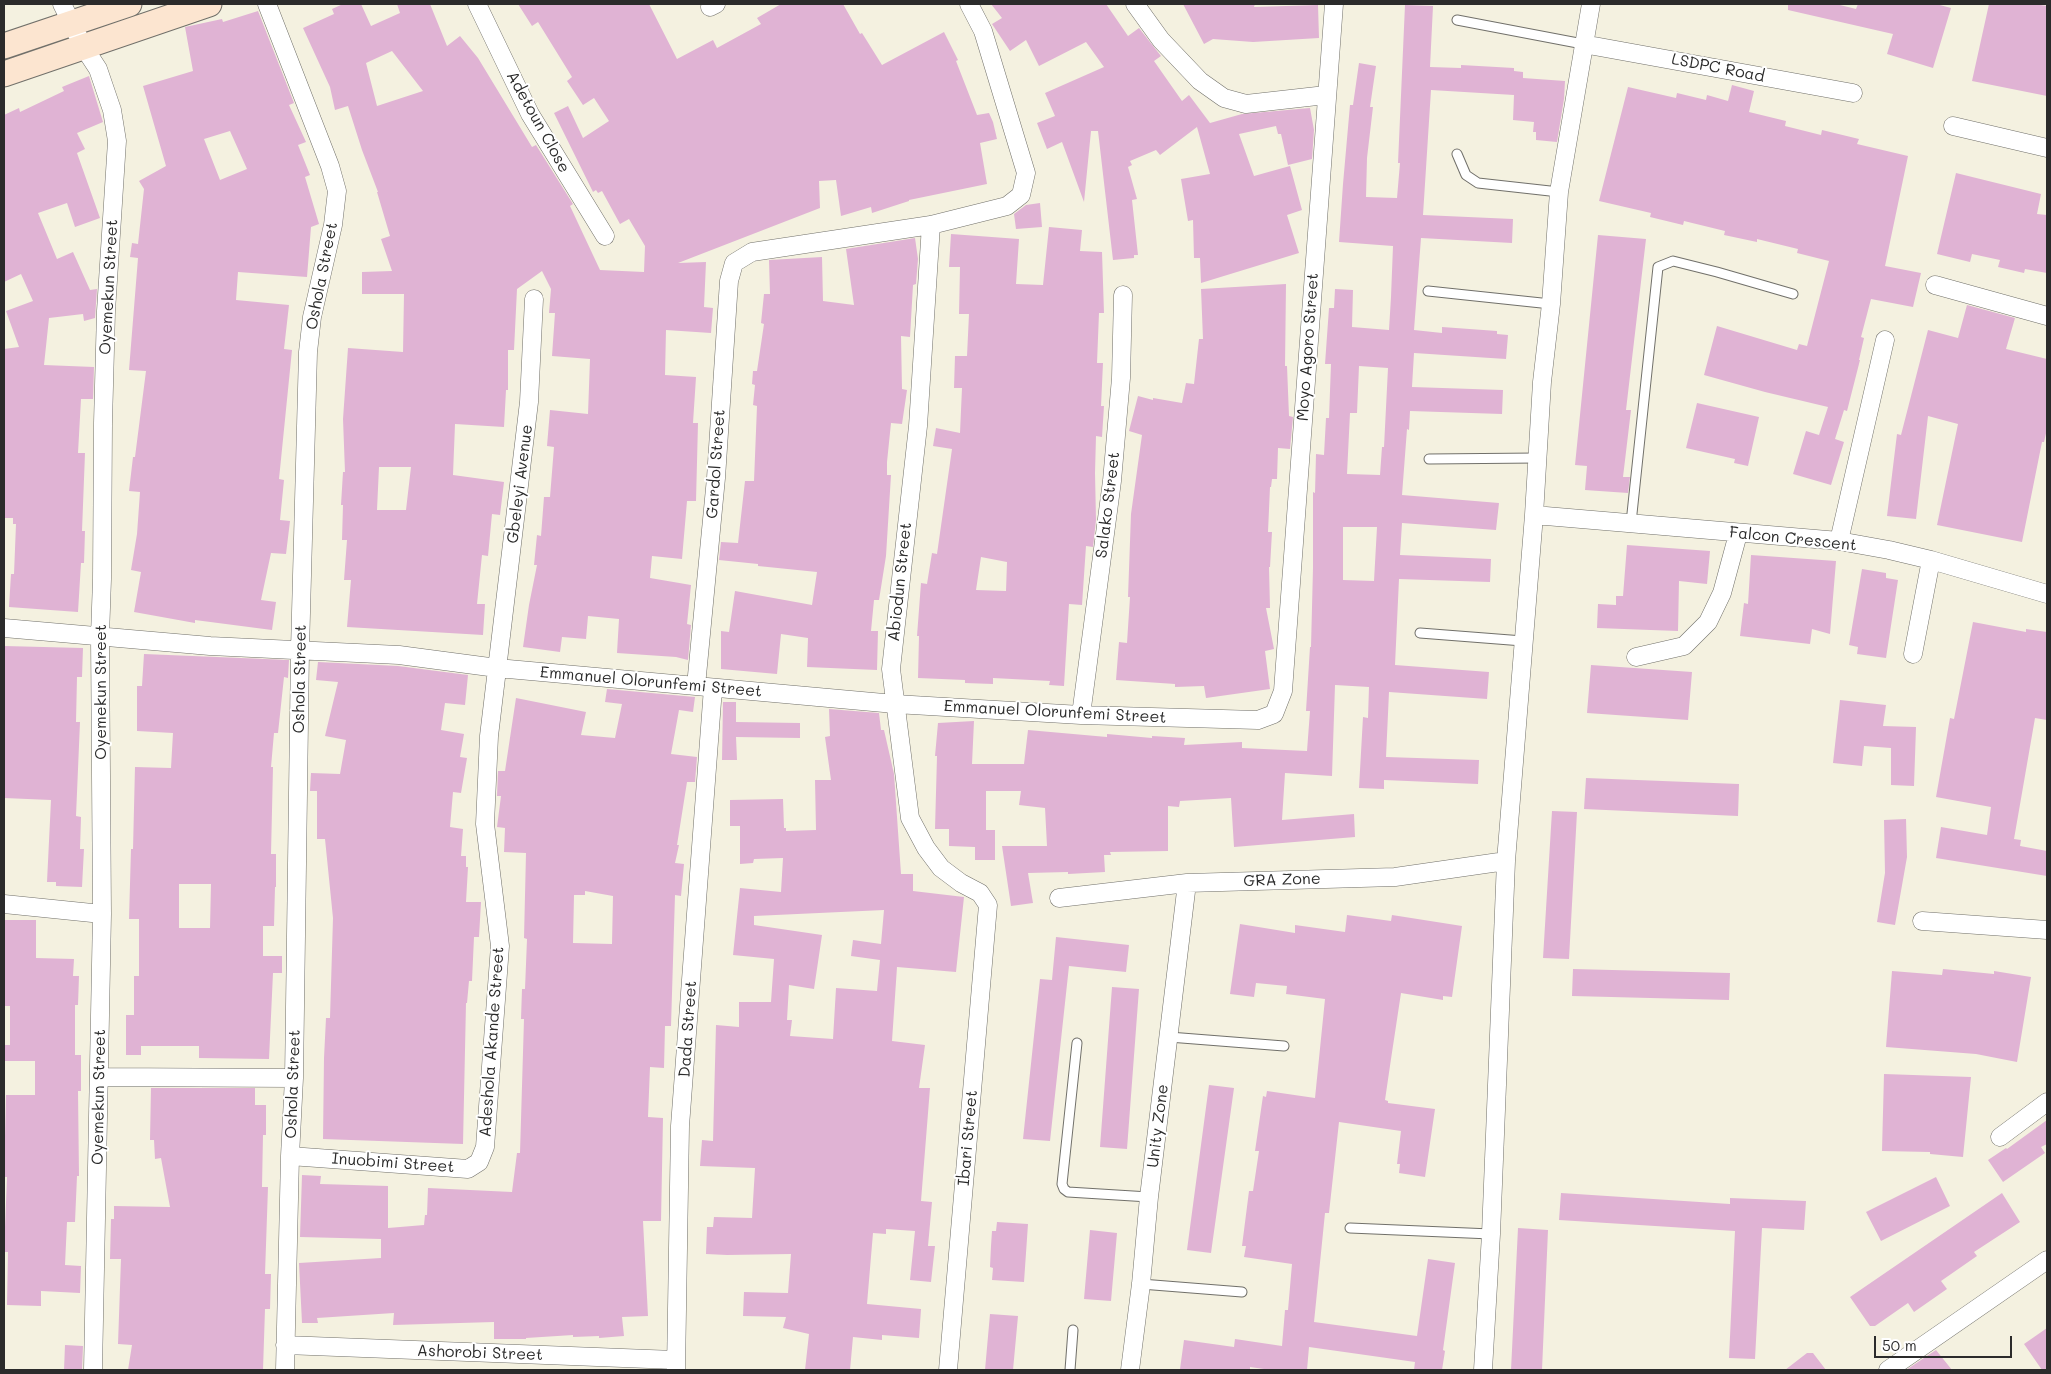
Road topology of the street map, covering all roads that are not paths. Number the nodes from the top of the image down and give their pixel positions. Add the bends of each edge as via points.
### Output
1 (130, 4) edge
2 (209, 4) edge
3 (266, 4) edge
4 (476, 4) edge
5 (969, 4) edge
6 (1135, 4) edge
7 (1334, 4) edge
8 (1591, 4) edge
9 (67, 14) edge
10 (1457, 20) dead end
11 (1584, 44) junction
12 (4, 46) edge
13 (83, 46) junction
14 (4, 74) edge
15 (1853, 94) dead end
16 (1326, 95) junction
17 (1953, 126) dead end
18 (2047, 148) edge
19 (1457, 154) dead end
20 (1559, 192) junction
21 (931, 225) junction
22 (605, 236) dead end
23 (1935, 286) dead end
24 (1428, 292) dead end
25 (1793, 294) dead end
26 (1123, 295) dead end
27 (534, 299) dead end
28 (1551, 304) junction
29 (2047, 316) edge
30 (1886, 340) dead end
31 (1537, 458) junction
32 (1429, 459) dead end
33 (1534, 515) junction
34 (1631, 523) junction
35 (1738, 534) junction
36 (1839, 541) junction
37 (1931, 560) junction
38 (2047, 594) edge
39 (4, 628) edge
40 (1420, 633) dead end
41 (100, 636) junction
42 (1523, 641) junction
43 (300, 650) junction
44 (1913, 654) dead end
45 (1636, 657) dead end
46 (497, 668) junction
47 (704, 687) junction
48 (1283, 691) joint
49 (894, 704) junction
50 (1081, 715) junction
51 (1506, 861) junction
52 (1187, 882) junction
53 (1059, 898) dead end
54 (4, 904) edge
55 (988, 905) joint
56 (102, 914) junction
57 (1922, 921) dead end
58 (2047, 930) edge
59 (1169, 1037) junction
60 (1077, 1043) dead end
61 (1284, 1046) dead end
62 (100, 1077) junction
63 (294, 1078) junction
64 (2047, 1102) edge
65 (2000, 1137) dead end
66 (485, 1147) joint
67 (290, 1156) junction
68 (1148, 1197) junction
69 (1350, 1228) dead end
70 (1491, 1234) junction
71 (2047, 1260) edge
72 (1141, 1284) junction
73 (1242, 1292) dead end
74 (1072, 1330) dead end
75 (285, 1345) junction
76 (676, 1365) edge
77 (93, 1370) edge
78 (285, 1370) edge
79 (948, 1370) edge
80 (1070, 1370) edge
81 (1130, 1370) edge
82 (1483, 1370) edge
83 (1888, 1370) edge

1 - 9 main road
2 - 13 main road
3 - 43 street, Oshola Street via 337,191 308,352
4 - 22 street, Adetoun Close via 530,114
5 - 21 street via 983,31 1026,173 1021,194 1007,206
6 - 16 street via 1161,40 1200,81 1224,98 1246,104
7 - 16 street, Moyo Agoro Street
8 - 11 street
9 - 12 main road
9 - 13 street, Oyemekun Street
10 - 11 lane
11 - 15 street, LSDPC Road
11 - 20 street
13 - 14 main road
13 - 41 street, Oyemekun Street via 98,69 117,142 106,320
16 - 48 street, Moyo Agoro Street
17 - 18 street
19 - 20 lane via 1466,175 1478,183
20 - 28 street
21 - 47 street, Gardol Street via 752,252 734,264 729,281
21 - 49 street, Abiodun Street via 918,426 891,669
23 - 29 street
24 - 28 lane
25 - 34 lane via 1673,261 1658,267
26 - 50 street, Salako Street via 1121,378 1112,481
27 - 46 street, Gbeleyi Avenue via 529,402
28 - 31 street
30 - 36 street
31 - 32 lane
31 - 33 street
33 - 34 street, Falcon Crescent
33 - 42 street
34 - 35 street, Falcon Crescent
35 - 36 street, Falcon Crescent
35 - 45 street via 1722,593 1708,622 1684,646
36 - 37 street, Falcon Crescent
37 - 38 street, Falcon Crescent
37 - 44 street
39 - 41 street, Emmanuel Olorunfemi Street
40 - 42 lane
41 - 43 street, Emmanuel Olorunfemi Street
41 - 56 street, Oyemekun Street
42 - 51 street
43 - 46 street, Emmanuel Olorunfemi Street via 399,655
43 - 63 street, Oshola Street
46 - 47 street, Emmanuel Olorunfemi Street
46 - 66 street, Adeshola Akande Street via 489,736 485,824 500,946
47 - 49 street, Emmanuel Olorunfemi Street
47 - 76 street, Dada Street via 680,1126
48 - 50 street, Emmanuel Olorunfemi Street via 1274,714 1258,720
49 - 50 street, Emmanuel Olorunfemi Street
49 - 55 street, Abiodun Street via 910,818 941,868 980,893
51 - 52 street, GRA Zone via 1396,877
51 - 70 street
52 - 53 street, GRA Zone
52 - 59 street, Unity Zone
54 - 56 street
55 - 79 street, Ibari Street
56 - 62 street, Oyemekun Street
57 - 58 street
59 - 61 lane
59 - 68 street, Unity Zone
60 - 68 lane via 1064,1189 1068,1192
62 - 63 street
62 - 77 street, Oyemekun Street
63 - 67 street, Oshola Street
64 - 65 street
66 - 67 street, Inuobimi Street via 479,1162 468,1168
67 - 75 street, Oshola Street
68 - 72 street, Unity Zone
69 - 70 lane
70 - 82 street
71 - 83 street
72 - 73 lane
72 - 81 street, Unity Zone
74 - 80 lane
75 - 76 street, Ashorobi Street
75 - 78 street, Oshola Street

